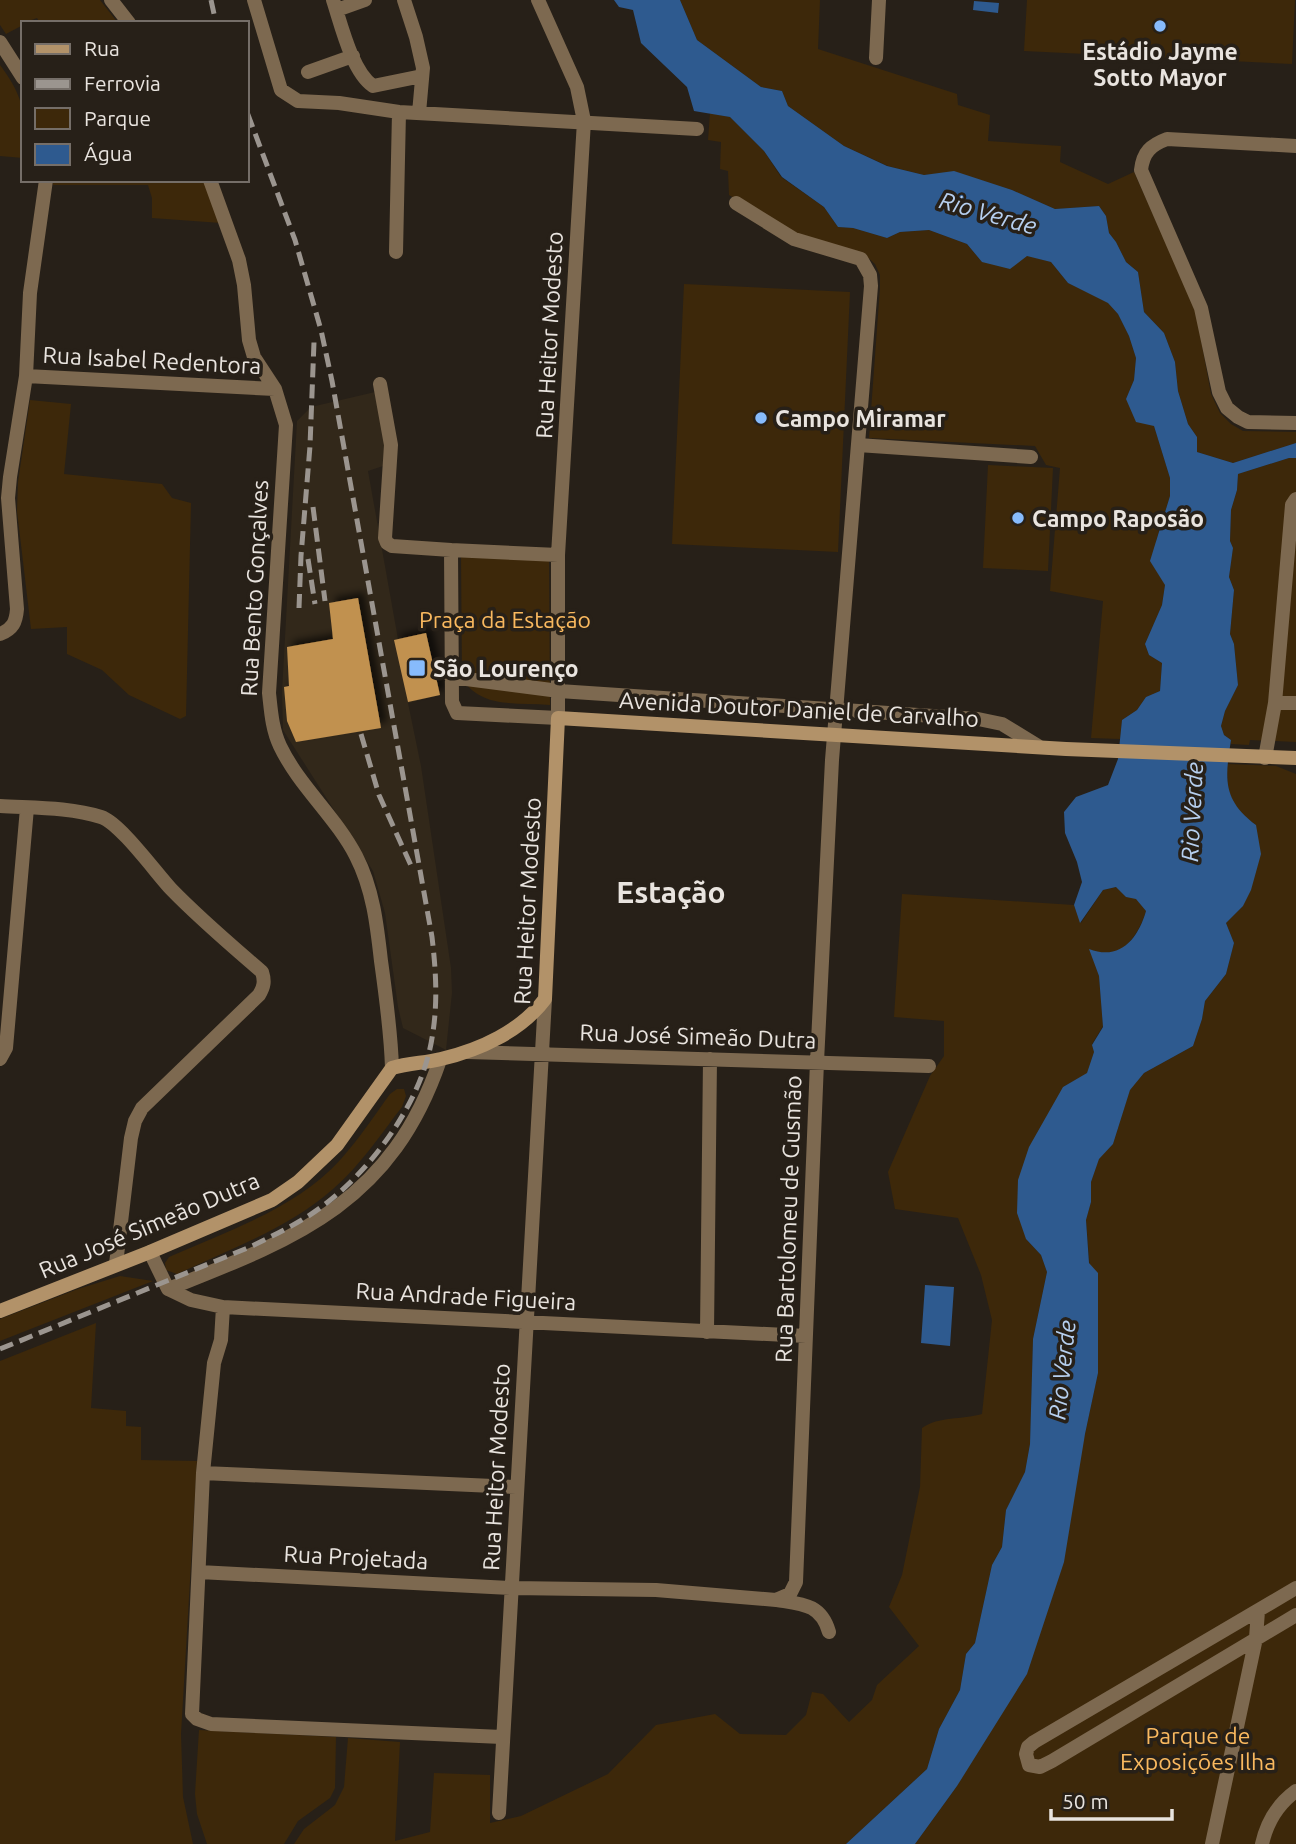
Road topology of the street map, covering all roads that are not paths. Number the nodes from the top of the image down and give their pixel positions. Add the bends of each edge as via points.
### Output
1 (111, 0) edge
2 (254, 0) edge
3 (366, 0) edge
4 (404, 0) edge
5 (538, 0) edge
6 (879, 0) edge
7 (335, 5) edge
8 (127, 21) edge
9 (0, 42) edge
10 (353, 56) junction
11 (876, 58) dead end
12 (308, 72) dead end
13 (21, 75) edge
14 (422, 76) junction
15 (399, 112) junction
16 (419, 113) junction
17 (584, 121) junction
18 (697, 129) dead end
19 (1296, 146) edge
20 (46, 182) edge
21 (211, 182) edge
22 (736, 203) dead end
23 (396, 252) dead end
24 (26, 376) junction
25 (380, 384) dead end
26 (275, 389) junction
27 (1296, 424) edge
28 (858, 445) junction
29 (1031, 457) dead end
30 (1294, 502) edge
31 (451, 550) junction
32 (558, 555) junction
33 (0, 634) edge
34 (452, 677) junction
35 (559, 691) junction
36 (1275, 703) junction
37 (1296, 703) edge
38 (836, 710) junction
39 (558, 718) junction
40 (834, 733) junction
41 (1038, 746) junction
42 (1259, 758) junction
43 (1296, 758) edge
44 (0, 806) edge
45 (27, 808) junction
46 (545, 999) junction
47 (467, 1052) junction
48 (541, 1054) junction
49 (0, 1059) edge
50 (710, 1059) junction
51 (440, 1060) junction
52 (817, 1062) junction
53 (929, 1066) dead end
54 (392, 1068) junction
55 (150, 1252) junction
56 (116, 1264) junction
57 (168, 1289) junction
58 (223, 1307) junction
59 (0, 1311) edge
60 (527, 1322) junction
61 (707, 1332) junction
62 (806, 1336) junction
63 (203, 1473) junction
64 (516, 1488) junction
65 (199, 1572) junction
66 (512, 1588) junction
67 (1296, 1588) edge
68 (776, 1600) junction
69 (1258, 1611) junction
70 (1296, 1615) edge
71 (829, 1632) dead end
72 (1256, 1638) junction
73 (502, 1737) junction
74 (1296, 1791) edge
75 (499, 1814) dead end
76 (1212, 1844) edge
77 (1262, 1844) edge

1 - 8 street
2 - 15 street via 281,90 298,101
3 - 7 street
4 - 14 street
5 - 17 street, Rua Heitor Modesto via 577,87
6 - 11 street
7 - 10 street
9 - 13 street
10 - 12 street
10 - 14 street via 373,86
14 - 16 street
15 - 16 street
15 - 23 street
16 - 17 street
17 - 18 street
17 - 32 street, Rua Heitor Modesto
19 - 27 street via 1167,139 1142,158 1141,170 1201,308 1219,393 1227,408 1238,417 1261,423
20 - 24 street via 30,293
21 - 26 street, Rua Bento Gonçalves via 239,260 254,357
22 - 28 street, Rua Bartolomeu de Gusmão via 794,239 861,259 867,266 871,286
24 - 26 street, Rua Isabel Redentora
24 - 33 street via 8,498 18,609 16,621
25 - 31 street via 391,445 387,543
26 - 54 street, Rua Bento Gonçalves via 286,425 269,693 273,725 289,762 363,872 377,927
28 - 29 street
28 - 38 street, Rua Bartolomeu de Gusmão
30 - 36 street
31 - 32 street
31 - 34 street
32 - 35 street, Rua Heitor Modesto
34 - 35 street
34 - 39 street via 457,713
35 - 38 street
35 - 39 street, Rua Heitor Modesto
36 - 37 street
36 - 42 street
38 - 40 street, Rua Bartolomeu de Gusmão
38 - 41 street via 978,719 1002,724
39 - 40 main road, Avenida Doutor Daniel de Carvalho
39 - 46 main road, Rua Heitor Modesto
40 - 41 main road, Avenida Doutor Daniel de Carvalho
40 - 52 street, Rua Bartolomeu de Gusmão
41 - 42 main road, Avenida Doutor Daniel de Carvalho
42 - 43 main road, Avenida Doutor Daniel de Carvalho
44 - 45 street
45 - 49 street via 6,1048
45 - 56 street via 103,817 171,889 262,972 264,979 259,995 142,1108 135,1121
46 - 47 main road, Rua José Simeão Dutra via 535,1013
46 - 48 street, Rua Heitor Modesto
47 - 48 street, Rua José Simeão Dutra
47 - 51 main road, Rua José Simeão Dutra
48 - 50 street, Rua José Simeão Dutra
48 - 60 street, Rua Heitor Modesto
50 - 52 street, Rua José Simeão Dutra
50 - 61 street
51 - 54 main road, Rua José Simeão Dutra
51 - 57 street via 418,1115 362,1187 301,1232
52 - 53 street, Rua José Simeão Dutra
52 - 62 street, Rua Bartolomeu de Gusmão
54 - 55 main road, Rua José Simeão Dutra via 337,1145 298,1182 272,1200
55 - 56 main road, Rua José Simeão Dutra
55 - 57 street
56 - 59 main road, Rua José Simeão Dutra
57 - 58 street, Rua Andrade Figueira
58 - 60 street, Rua Andrade Figueira
58 - 63 street
60 - 61 street, Rua Andrade Figueira
60 - 64 street, Rua Heitor Modesto
61 - 62 street, Rua Andrade Figueira
62 - 68 street, Rua Bartolomeu de Gusmão via 796,1582 790,1594
63 - 64 street
63 - 65 street
64 - 66 street, Rua Heitor Modesto
65 - 66 street, Rua Projetada
65 - 73 street via 192,1706 197,1719 211,1724
66 - 68 street via 656,1590
66 - 73 street, Rua Heitor Modesto
67 - 69 street
68 - 71 street via 808,1604 826,1620
69 - 72 street
69 - 72 street via 1034,1742 1028,1747 1029,1765 1040,1767 1052,1761
70 - 72 street
72 - 76 street
73 - 75 street, Rua Heitor Modesto
74 - 77 street via 1270,1820

